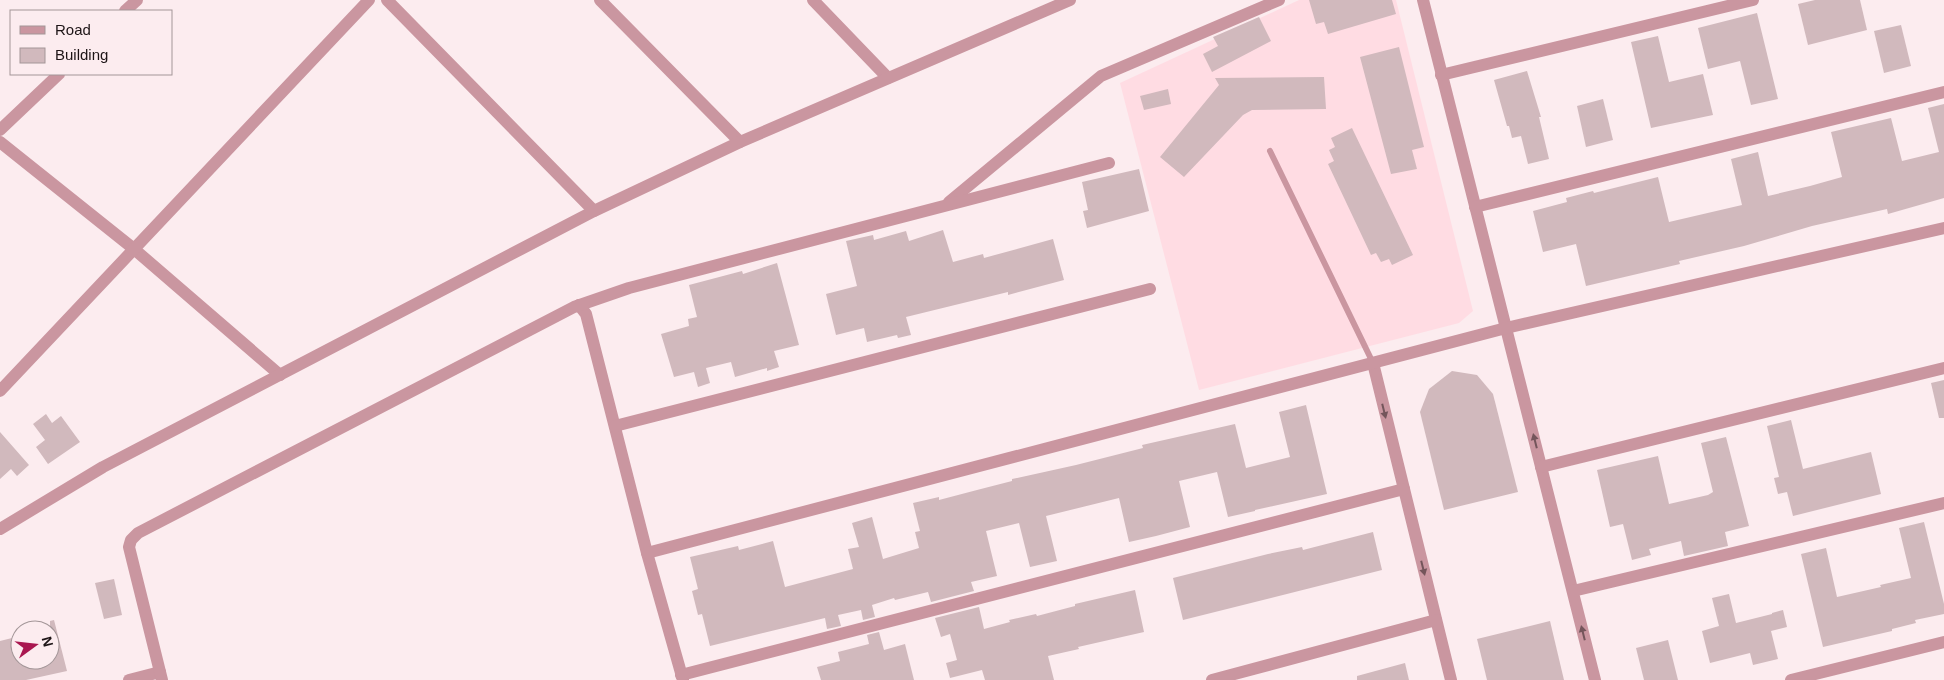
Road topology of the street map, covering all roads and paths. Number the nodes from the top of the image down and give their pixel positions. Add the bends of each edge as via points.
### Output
1 (136, 0) edge
2 (368, 0) edge
3 (387, 0) edge
4 (600, 0) edge
5 (813, 0) edge
6 (1070, 0) edge
7 (1279, 0) edge
8 (1423, 0) edge
9 (1753, 0) edge
10 (126, 10) edge
11 (1442, 74) junction
12 (58, 75) edge
13 (888, 78) junction
14 (1944, 92) edge
15 (0, 130) edge
16 (0, 142) edge
17 (740, 142) junction
18 (1270, 151) dead end
19 (1109, 163) dead end
20 (946, 206) junction
21 (1475, 206) junction
22 (594, 211) junction
23 (1944, 228) edge
24 (134, 249) junction
25 (1150, 289) dead end
26 (579, 305) junction
27 (1506, 328) junction
28 (1373, 363) junction
29 (1944, 368) edge
30 (280, 375) junction
31 (0, 391) edge
32 (615, 426) junction
33 (1541, 467) junction
34 (1404, 489) junction
35 (1944, 503) edge
36 (0, 529) edge
37 (647, 553) junction
38 (1573, 591) junction
39 (1436, 620) junction
40 (1944, 642) edge
41 (161, 676) edge
42 (682, 677) edge
43 (129, 680) edge
44 (1212, 680) edge
45 (1451, 680) edge
46 (1595, 680) edge
47 (1791, 680) edge

1 - 10 street
2 - 24 street
3 - 22 street
4 - 17 street
5 - 13 street
6 - 13 street
7 - 20 street via 1100,76
8 - 11 street
9 - 11 street
11 - 21 street
12 - 15 street
13 - 17 street
14 - 21 street
16 - 24 street
17 - 22 street
18 - 28 lane
19 - 20 street
20 - 26 street via 629,288
21 - 27 street
22 - 30 street
23 - 27 street
24 - 30 street
24 - 31 street
25 - 32 street
26 - 32 street via 586,314
26 - 41 street via 138,534 129,547
27 - 28 street
33 -> 27 street
28 -> 34 street
28 - 37 street
29 - 33 street
30 - 36 street via 103,468
32 - 37 street
33 - 38 street
34 -> 39 street
34 - 42 street
35 - 38 street
37 - 42 street
46 -> 38 street
39 - 44 street
39 - 45 street
40 - 47 street
41 - 43 street

